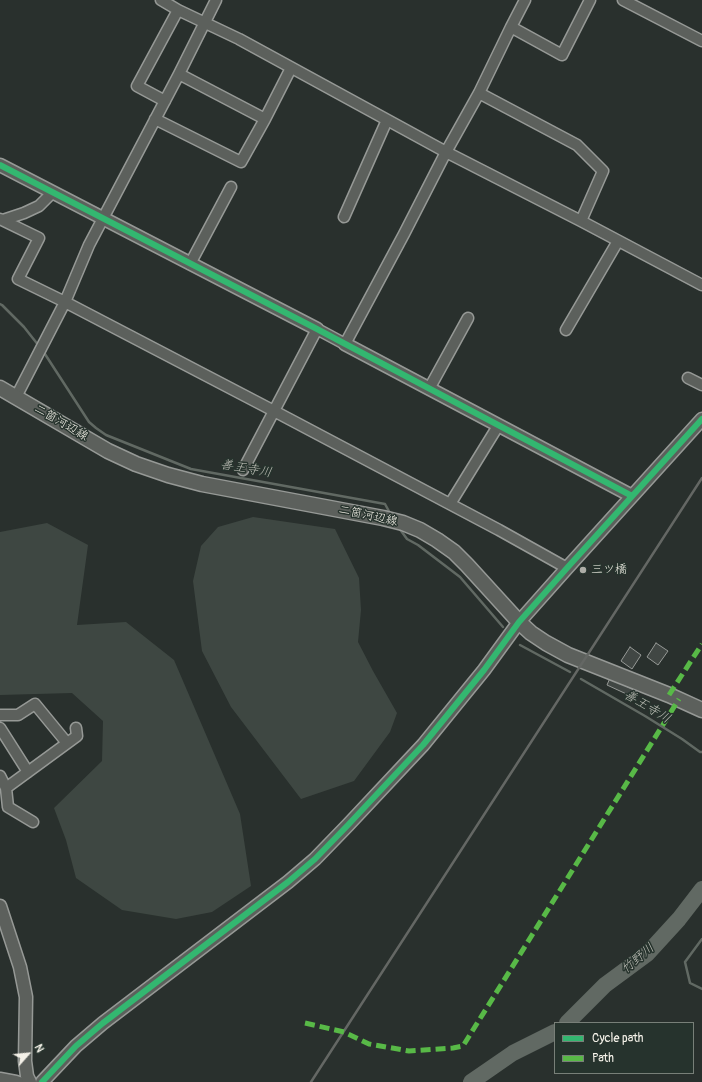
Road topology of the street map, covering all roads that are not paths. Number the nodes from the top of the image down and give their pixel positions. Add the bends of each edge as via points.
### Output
1 (161, 0) edge
2 (216, 0) edge
3 (526, 0) edge
4 (590, 0) edge
5 (623, 0) edge
6 (177, 6) edge
7 (204, 22) junction
8 (511, 27) junction
9 (702, 41) edge
10 (291, 68) junction
11 (179, 74) junction
12 (479, 92) junction
13 (165, 100) junction
14 (155, 119) junction
15 (265, 119) junction
16 (387, 120) junction
17 (446, 152) junction
18 (0, 165) edge
19 (231, 187) dead end
20 (53, 192) junction
21 (344, 217) dead end
22 (103, 218) junction
23 (1, 219) edge
24 (581, 221) junction
25 (618, 241) junction
26 (190, 264) junction
27 (702, 285) edge
28 (65, 302) junction
29 (468, 318) dead end
30 (317, 329) junction
31 (566, 330) dead end
32 (345, 344) junction
33 (688, 378) dead end
34 (702, 385) edge
35 (0, 388) edge
36 (429, 389) junction
37 (16, 397) junction
38 (274, 411) junction
39 (702, 419) edge
40 (498, 426) junction
41 (243, 470) dead end
42 (632, 496) junction
43 (450, 504) junction
44 (567, 568) junction
45 (519, 622) junction
46 (702, 710) edge
47 (0, 715) edge
48 (0, 728) edge
49 (76, 728) dead end
50 (67, 743) junction
51 (28, 772) junction
52 (0, 776) edge
53 (6, 788) junction
54 (33, 822) dead end
55 (0, 906) edge
56 (0, 1078) edge
57 (18, 1082) edge
58 (30, 1082) edge
59 (42, 1082) edge

1 - 6 street
2 - 7 street
3 - 8 street
4 - 8 street via 562,55
5 - 9 street
6 - 7 street
6 - 13 street via 137,86
7 - 10 street
7 - 11 street
8 - 12 street
10 - 15 street
10 - 16 street
11 - 13 street
11 - 15 street
12 - 17 street
12 - 24 street via 577,145 603,171
13 - 14 street
14 - 15 street via 241,162
14 - 22 street
16 - 17 street
16 - 21 street
17 - 24 street
17 - 32 street
18 - 20 street
19 - 26 street
20 - 22 street
20 - 23 street via 39,206
22 - 26 street
22 - 28 street
23 - 28 street via 40,238 18,279
24 - 25 street
25 - 27 street
25 - 31 street
26 - 30 street
28 - 37 street
28 - 38 street
29 - 36 street
30 - 32 street
30 - 38 street
32 - 36 street
33 - 34 street
35 - 37 main road, 二箇河辺線
36 - 40 street
37 - 45 main road, 二箇河辺線 via 108,451 168,475 202,484 383,518 420,530 454,552 468,565
38 - 41 street
38 - 43 street
39 - 42 street
40 - 42 street
40 - 43 street
42 - 44 street
43 - 44 street
44 - 45 street
45 - 46 main road, 二箇河辺線 via 546,644 568,655
45 - 59 street via 423,745 315,859 103,1023 76,1046
47 - 50 street via 18,715 35,704
48 - 51 street
49 - 50 street via 77,736
50 - 51 street
51 - 53 street
52 - 53 street
53 - 54 street via 8,807
55 - 58 street via 20,967 26,997 25,1061
56 - 57 street

